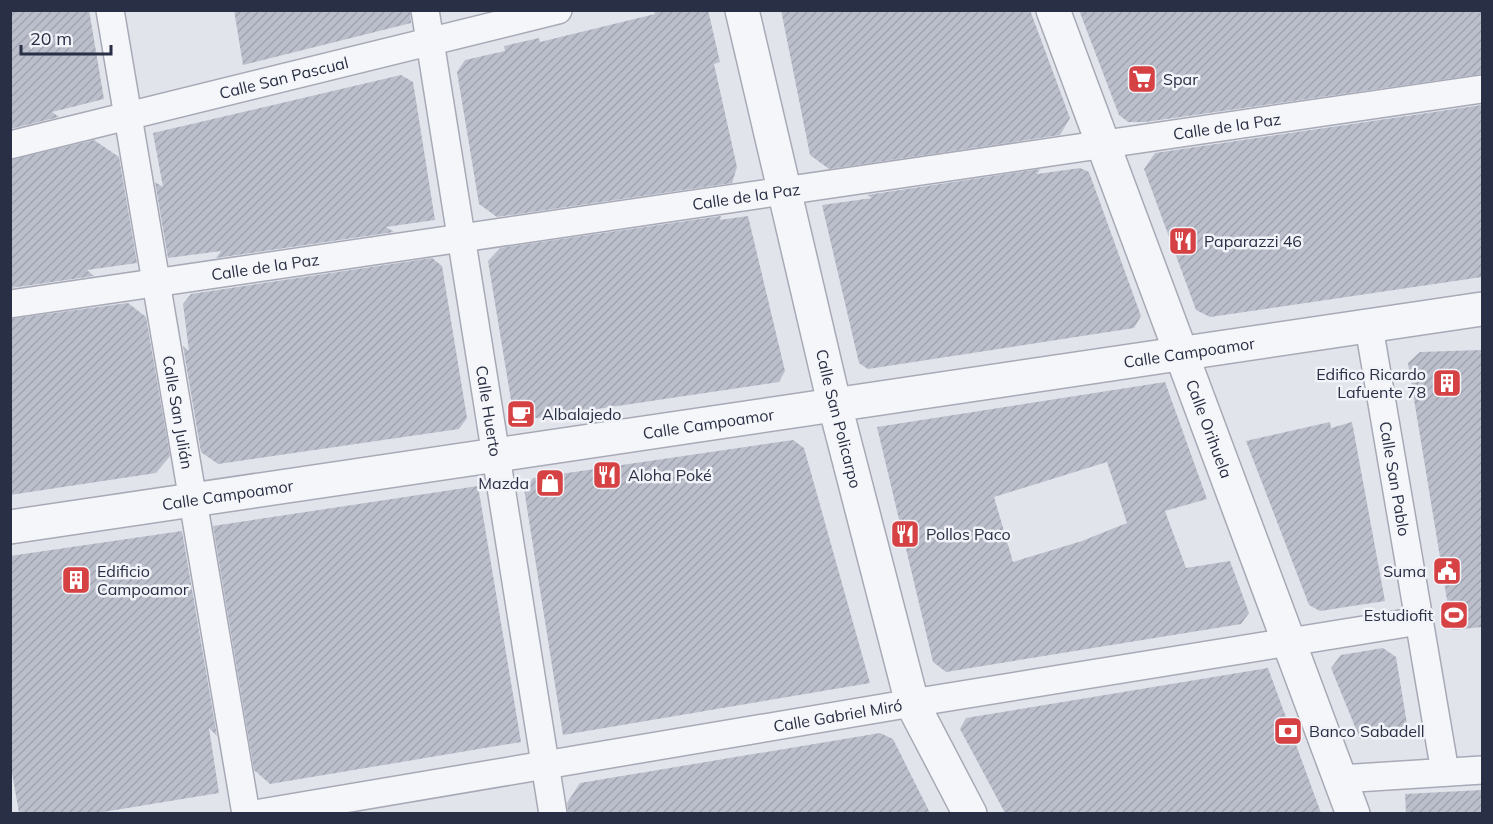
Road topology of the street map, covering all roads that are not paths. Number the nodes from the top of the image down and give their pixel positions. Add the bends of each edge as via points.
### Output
1 (110, 10) edge
2 (425, 10) edge
3 (558, 10) edge
4 (742, 10) edge
5 (1053, 10) edge
6 (431, 42) junction
7 (1482, 89) edge
8 (127, 116) junction
9 (10, 145) edge
10 (1103, 146) junction
11 (783, 191) junction
12 (462, 238) junction
13 (156, 282) junction
14 (10, 304) edge
15 (1482, 309) edge
16 (1482, 318) edge
17 (1407, 322) junction
18 (1369, 327) junction
19 (1180, 355) junction
20 (835, 406) junction
21 (497, 456) junction
22 (193, 501) junction
23 (10, 527) edge
24 (1419, 621) junction
25 (1288, 642) junction
26 (912, 703) junction
27 (546, 766) junction
28 (1482, 770) edge
29 (1445, 772) junction
30 (1340, 779) junction
31 (246, 813) edge
32 (255, 813) edge
33 (553, 813) edge
34 (970, 813) edge
35 (1353, 813) edge

1 - 8 street, Calle San Julián
2 - 6 street, Calle Huerto
3 - 6 street, Calle San Pascual
4 - 11 street, Calle San Policarpo
5 - 10 street, Calle Orihuela
6 - 8 street, Calle San Pascual
6 - 12 street, Calle Huerto
7 - 10 street, Calle de la Paz
8 - 9 street, Calle San Pascual
8 - 13 street, Calle San Julián
10 - 11 street, Calle de la Paz
10 - 19 street, Calle Orihuela
11 - 12 street, Calle de la Paz
11 - 20 street, Calle San Policarpo
12 - 13 street, Calle de la Paz
12 - 21 street, Calle Huerto
13 - 14 street, Calle de la Paz
13 - 22 street, Calle San Julián
15 - 17 street, Calle Campoamor
16 - 17 street, Calle Campoamor
17 - 18 street, Calle Campoamor
18 - 19 street, Calle Campoamor
18 - 24 street, Calle San Pablo
19 - 20 street, Calle Campoamor
19 - 25 street, Calle Orihuela
20 - 21 street, Calle Campoamor
20 - 26 street, Calle San Policarpo
21 - 22 street, Calle Campoamor
21 - 27 street, Calle Huerto
22 - 23 street, Calle Campoamor
22 - 31 street, Calle San Julián
24 - 25 street, Calle Gabriel Miró
24 - 29 street, Calle San Pablo
25 - 26 street, Calle Gabriel Miró
25 - 30 street, Calle Orihuela
26 - 27 street, Calle Gabriel Miró
26 - 34 street, Calle San Policarpo
27 - 32 street, Calle Gabriel Miró
27 - 33 street, Calle Huerto
28 - 29 street
29 - 30 street
30 - 35 street, Calle Orihuela

